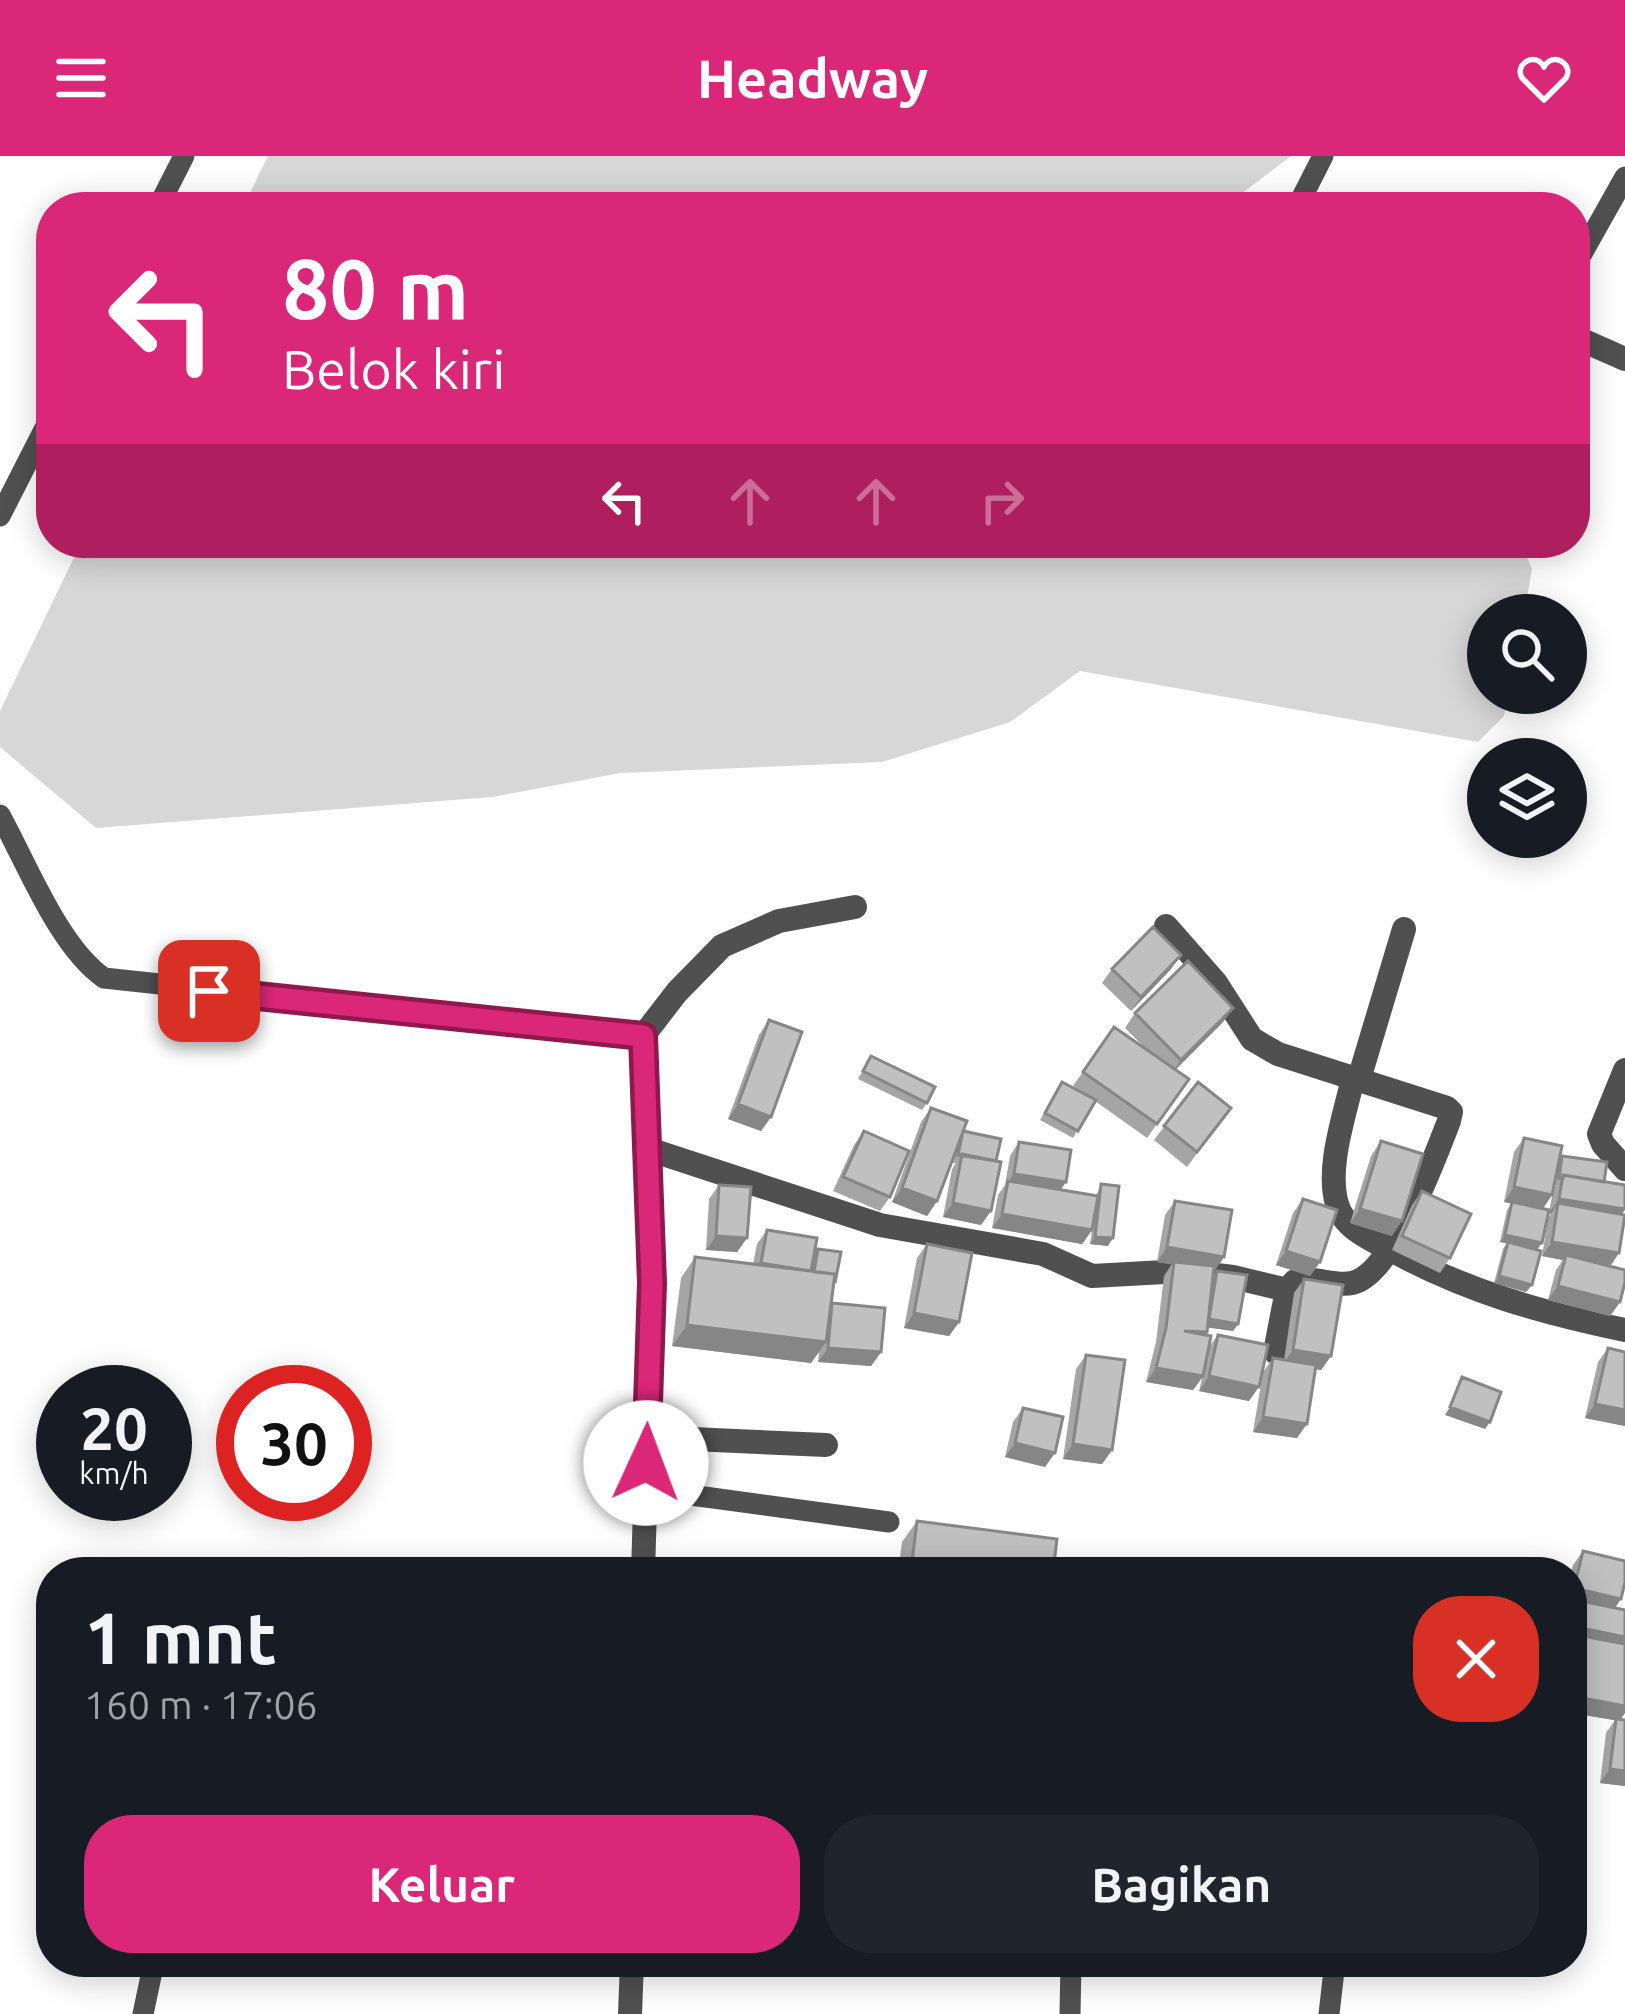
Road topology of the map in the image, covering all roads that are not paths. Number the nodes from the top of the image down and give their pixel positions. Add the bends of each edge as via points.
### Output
1 (184, 156) edge
2 (1323, 156) edge
3 (1625, 177) edge
4 (166, 192) edge
5 (1305, 192) edge
6 (1590, 239) edge
7 (1590, 344) edge
8 (1625, 359) edge
9 (36, 445) edge
10 (0, 516) edge
11 (0, 815) edge
12 (855, 908) dead end
13 (1166, 926) dead end
14 (1405, 928) dead end
15 (643, 1036) junction
16 (1625, 1070) edge
17 (1356, 1078) junction
18 (648, 1149) junction
19 (1625, 1168) edge
20 (1390, 1250) junction
21 (1287, 1290) junction
22 (1624, 1326) edge
23 (1275, 1352) dead end
24 (647, 1437) junction
25 (826, 1444) dead end
26 (646, 1490) junction
27 (889, 1522) dead end
28 (644, 1557) edge
29 (151, 1977) edge
30 (631, 1977) edge
31 (1071, 1977) edge
32 (1333, 1977) edge
33 (143, 2014) edge
34 (630, 2014) edge
35 (1070, 2014) edge
36 (1329, 2014) edge

1 - 4 lane
2 - 5 lane
3 - 6 lane
7 - 8 street
9 - 10 lane
11 - 15 lane via 69,941 104,978
12 - 15 street via 779,921 722,946
13 - 17 street via 1252,1039
14 - 17 street
15 - 18 street
16 - 19 street via 1599,1134
17 - 20 street via 1340,1136 1336,1202 1361,1234
17 - 20 street via 1451,1112
18 - 21 street via 880,1225 1036,1252 1092,1276 1183,1271
18 - 24 street
20 - 21 street via 1352,1283 1302,1278
20 - 22 street via 1482,1294
21 - 23 street
24 - 25 street
24 - 26 street
26 - 27 lane
26 - 28 street
29 - 33 lane
30 - 34 street
31 - 35 lane
32 - 36 lane

